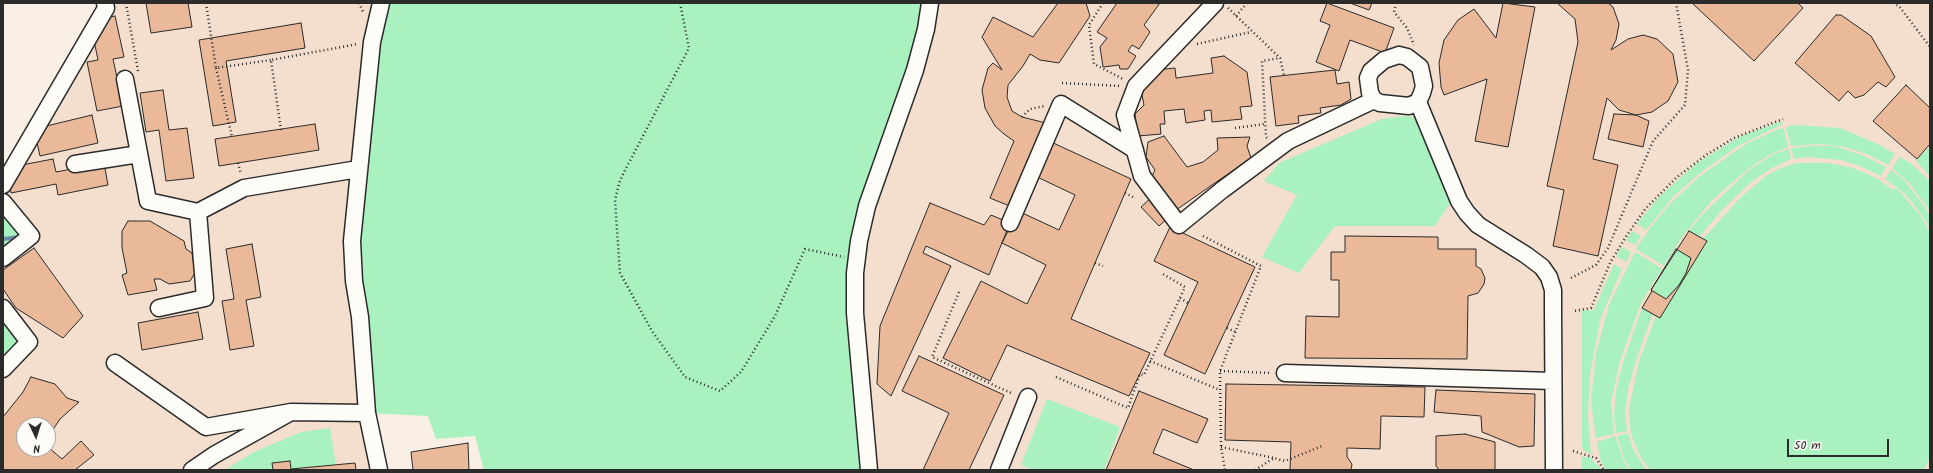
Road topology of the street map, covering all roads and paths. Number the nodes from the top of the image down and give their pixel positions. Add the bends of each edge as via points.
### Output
1 (105, 3) edge
2 (126, 3) edge
3 (206, 3) edge
4 (359, 3) edge
5 (381, 3) edge
6 (680, 3) edge
7 (930, 3) edge
8 (1104, 3) edge
9 (1216, 3) edge
10 (1224, 3) edge
11 (1247, 3) edge
12 (1396, 3) edge
13 (1676, 3) edge
14 (1893, 3) edge
15 (365, 16) dead end
16 (1236, 16) junction
17 (1251, 32) junction
18 (372, 42) junction
19 (1206, 42) dead end
20 (1415, 46) dead end
21 (1930, 47) edge
22 (1280, 58) junction
23 (271, 60) junction
24 (216, 68) junction
25 (1284, 75) dead end
26 (125, 79) joint
27 (1062, 83) dead end
28 (1136, 86) junction
29 (1374, 100) junction
30 (1418, 102) junction
31 (1061, 104) junction
32 (1022, 116) dead end
33 (1783, 119) dead end
34 (1265, 124) junction
35 (1235, 128) dead end
36 (281, 130) dead end
37 (232, 136) dead end
38 (1278, 148) junction
39 (1135, 150) junction
40 (139, 154) junction
41 (75, 164) dead end
42 (358, 169) junction
43 (3, 185) edge
44 (1125, 193) dead end
45 (1134, 197) dead end
46 (3, 202) edge
47 (198, 212) junction
48 (1010, 223) dead end
49 (1203, 236) dead end
50 (3, 258) edge
51 (856, 259) junction
52 (1095, 263) dead end
53 (1103, 266) dead end
54 (1161, 273) dead end
55 (1571, 278) dead end
56 (959, 292) dead end
57 (1180, 298) junction
58 (1188, 303) dead end
59 (3, 308) edge
60 (159, 308) dead end
61 (1574, 311) dead end
62 (1227, 328) dead end
63 (1236, 332) junction
64 (1150, 361) junction
65 (115, 363) dead end
66 (3, 369) edge
67 (1220, 371) junction
68 (1285, 373) joint
69 (1056, 377) dead end
70 (1553, 380) junction
71 (1220, 390) junction
72 (1011, 393) dead end
73 (1028, 397) dead end
74 (291, 412) junction
75 (367, 414) junction
76 (1322, 446) dead end
77 (1221, 447) junction
78 (1573, 451) dead end
79 (1274, 458) junction
80 (192, 470) edge
81 (379, 470) edge
82 (869, 470) edge
83 (999, 470) edge
84 (1225, 470) edge
85 (1255, 470) edge
86 (1554, 470) edge
87 (1604, 470) edge

1 - 43 street via 106,8
2 - 26 path via 138,76
3 - 24 path
4 - 15 path
5 - 18 street
6 - 51 path via 689,48 620,180 615,200 620,273 652,331 685,378 720,391 741,372 749,360 775,316 804,249
7 - 51 street via 915,70 867,206
8 - 28 path via 1089,25 1094,64
9 - 28 street
10 - 16 path
11 - 16 path
12 - 20 path via 1394,12 1407,28
13 - 55 path via 1688,70 1685,105 1653,141 1608,248 1596,265
14 - 21 path via 1899,6
16 - 17 path
17 - 19 path
17 - 22 path
18 - 23 path
18 - 42 street
22 - 25 path
22 - 34 path via 1262,61
23 - 24 path
23 - 36 path
24 - 37 path
26 - 40 street
27 - 28 path
28 - 39 street via 1125,115
29 - 30 street via 1409,106
29 - 30 street via 1368,86 1371,71 1384,60 1399,55 1411,59 1420,67 1424,86
29 - 38 street
30 - 70 street via 1459,201 1467,213 1478,225 1542,267 1549,278 1553,290
31 - 32 path via 1030,109
31 - 39 street
31 - 48 street
33 - 61 path via 1734,138 1677,176 1646,208 1627,235 1610,263 1591,308
34 - 35 path
34 - 38 path via 1266,137
38 - 39 street via 1180,225 1142,176
40 - 41 street
40 - 47 street via 148,201
42 - 47 street via 244,188
42 - 75 street via 352,241
44 - 45 path
46 - 50 street via 31,236
47 - 60 street via 205,298
49 - 63 path via 1261,266
51 - 82 street via 855,313
52 - 53 path
54 - 57 path via 1185,287
56 - 72 path via 932,356
57 - 58 path
57 - 64 path
59 - 66 street via 29,342
62 - 63 path
63 - 67 path
64 - 69 path via 1144,375 1140,374 1128,408
64 - 71 path
65 - 74 street via 206,427
67 - 68 path
67 - 71 path
68 - 70 street
70 - 86 street
71 - 77 path
73 - 83 street
74 - 75 street
74 - 80 street
75 - 81 street
76 - 79 path via 1285,461
77 - 79 path
77 - 84 path
78 - 87 path via 1596,458
79 - 85 path

